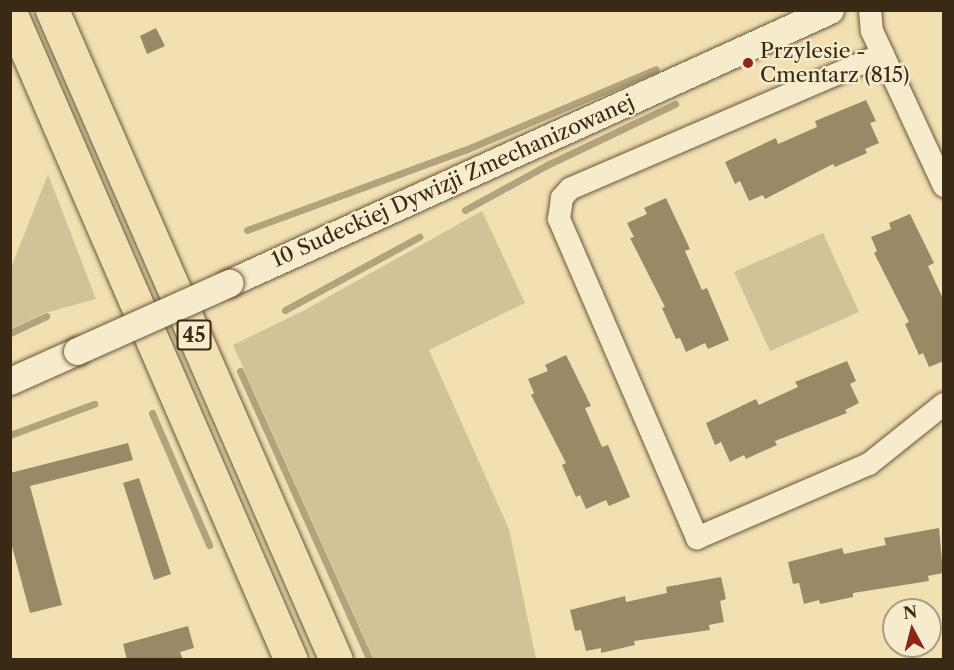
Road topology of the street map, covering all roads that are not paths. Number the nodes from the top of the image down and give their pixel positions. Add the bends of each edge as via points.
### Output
1 (52, 10) edge
2 (830, 10) edge
3 (870, 10) edge
4 (10, 12) edge
5 (883, 54) junction
6 (944, 186) edge
7 (10, 381) edge
8 (944, 404) edge
9 (291, 660) edge
10 (336, 660) edge

1 - 10 main road, 45
2 - 7 street, 10 Sudeckiej Dywizji Zmechanizowanej, bridge
3 - 5 street via 872,32
4 - 9 main road, 45
5 - 6 street
5 - 8 street via 570,189 562,198 559,219 697,538 869,465

